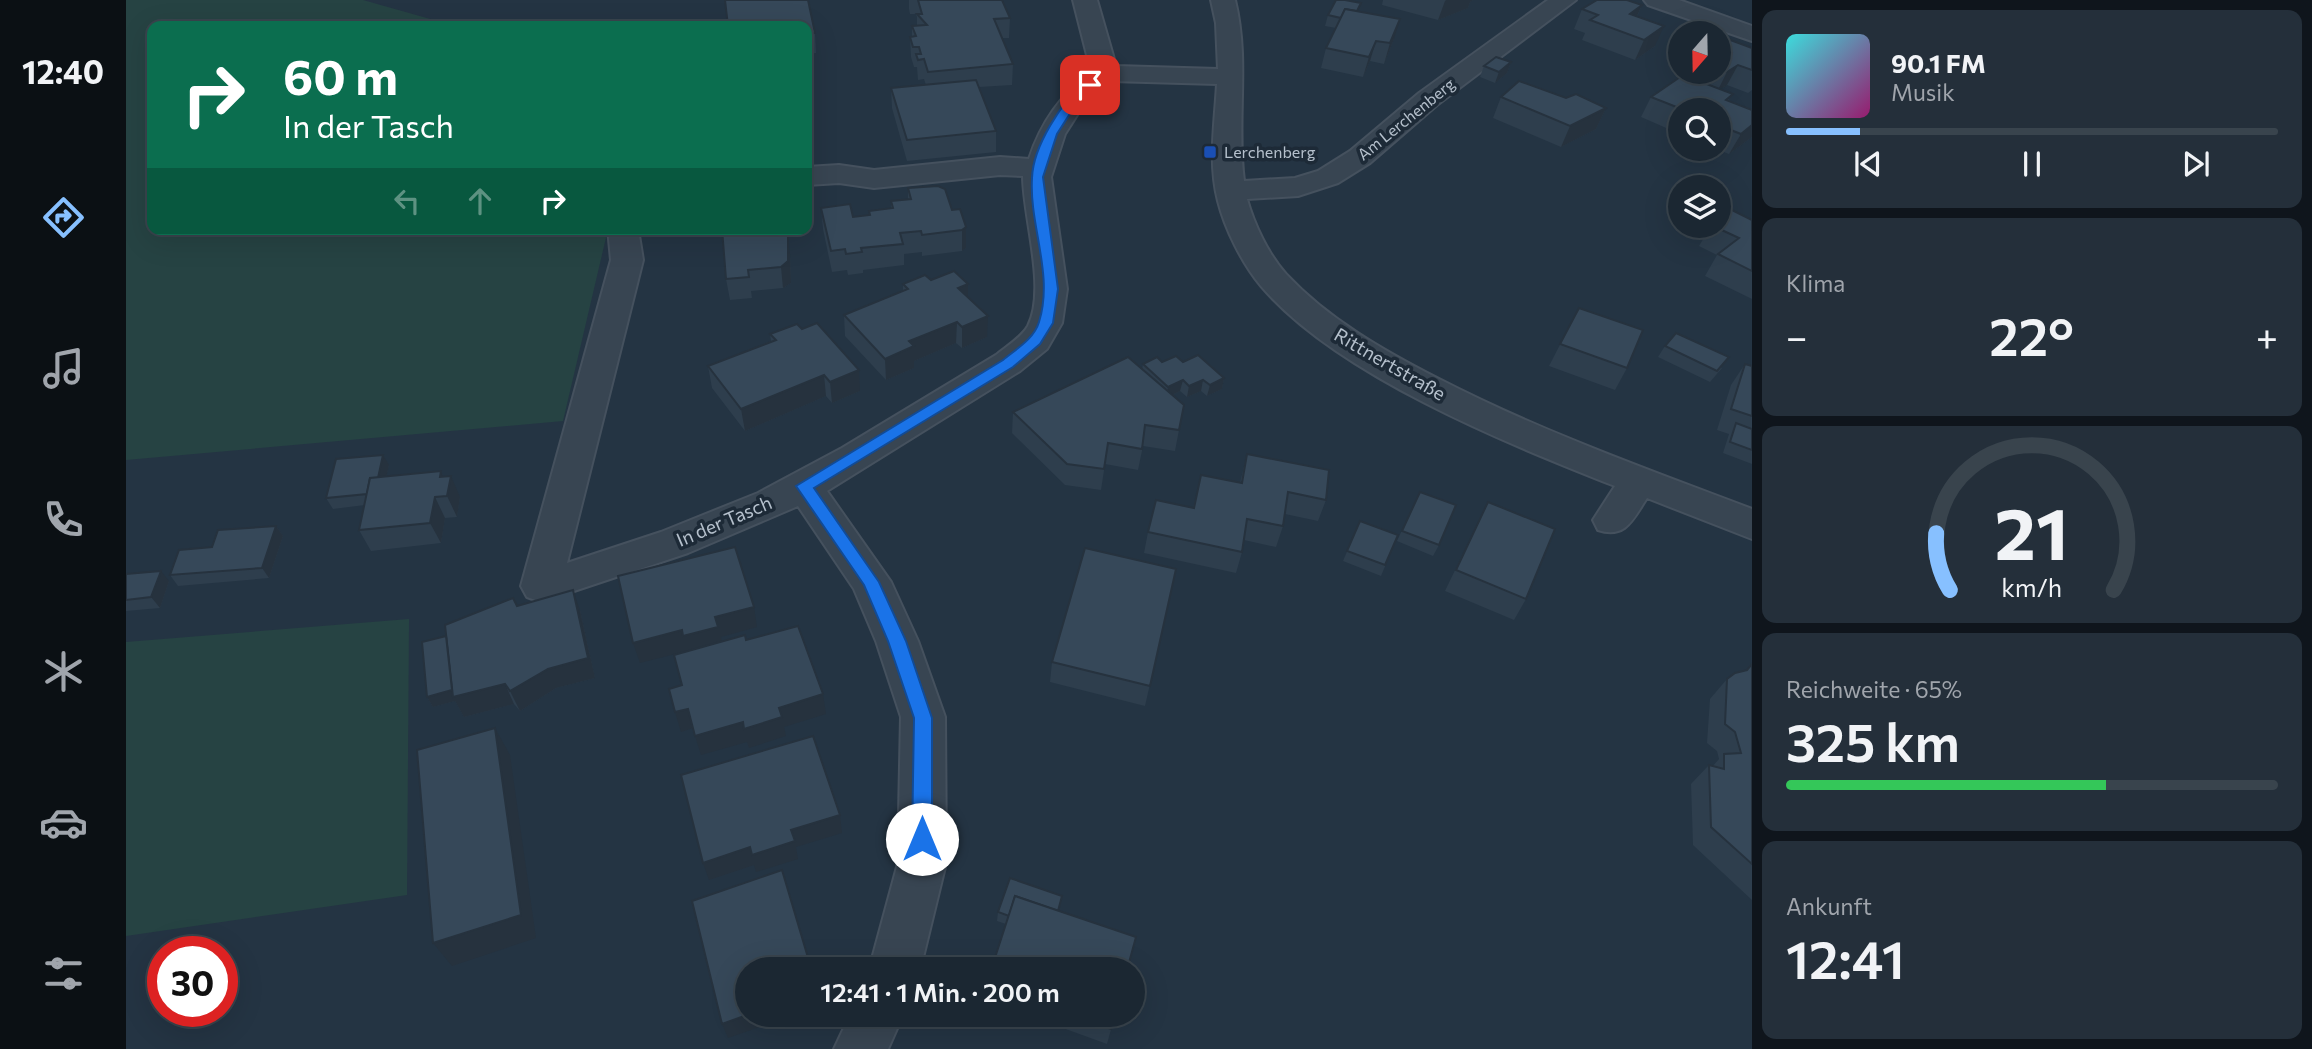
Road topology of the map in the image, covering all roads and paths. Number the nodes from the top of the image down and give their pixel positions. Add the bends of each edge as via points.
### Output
1 (1085, 0) edge
2 (1223, 0) edge
3 (1564, 0) edge
4 (1656, 0) edge
5 (1752, 34) edge
6 (1105, 73) junction
7 (1231, 77) junction
8 (1040, 168) junction
9 (812, 176) edge
10 (1230, 191) junction
11 (624, 235) edge
12 (1640, 479) junction
13 (804, 486) junction
14 (1612, 520) dead end
15 (1752, 524) edge
16 (897, 957) edge
17 (871, 1027) edge
18 (861, 1049) edge

1 - 6 street
2 - 7 street, Rittnertstraße via 1230,22
3 - 10 street, Am Lerchenberg via 1328,177 1298,187
4 - 5 street
6 - 7 street
6 - 8 street, In der Tasch via 1076,96 1051,134
7 - 10 street, Rittnertstraße
8 - 9 street via 1000,166 874,179
8 - 13 street, In der Tasch via 1037,177 1051,289 1046,323 1035,341 1008,363
10 - 12 street, Rittnertstraße via 1257,260 1285,294 1335,334 1450,399
11 - 13 street, In der Tasch via 627,260 541,586 717,527
12 - 14 street
12 - 15 street, Rittnertstraße
13 - 16 street via 871,582 923,718 922,863
17 - 18 street

